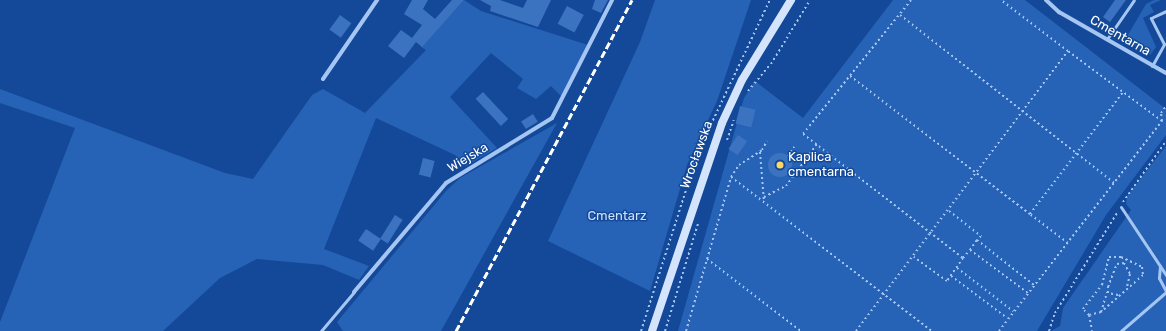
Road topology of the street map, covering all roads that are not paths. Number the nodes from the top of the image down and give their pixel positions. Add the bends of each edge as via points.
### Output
1 (376, 0) edge
2 (612, 0) edge
3 (791, 0) edge
4 (1046, 0) edge
5 (1134, 0) edge
6 (1166, 11) edge
7 (1107, 39) junction
8 (1152, 66) junction
9 (1166, 74) edge
10 (323, 79) dead end
11 (1121, 207) road end
12 (1160, 266) junction
13 (1166, 275) edge
14 (354, 292) joint
15 (1166, 292) edge
16 (321, 331) edge
17 (652, 331) edge
18 (1121, 331) edge

1 - 10 street
2 - 14 street, Wiejska via 552,118 446,183
3 - 17 main road, Wrocławska via 742,80 722,123
4 - 7 street, Cmentarna
5 - 7 lane
6 - 8 lane via 1151,18 1164,44
7 - 8 street, Cmentarna
8 - 9 street, Cmentarna
11 - 12 lane
12 - 13 lane
12 - 15 lane via 1159,278
14 - 16 lane, Wiejska
15 - 18 lane

